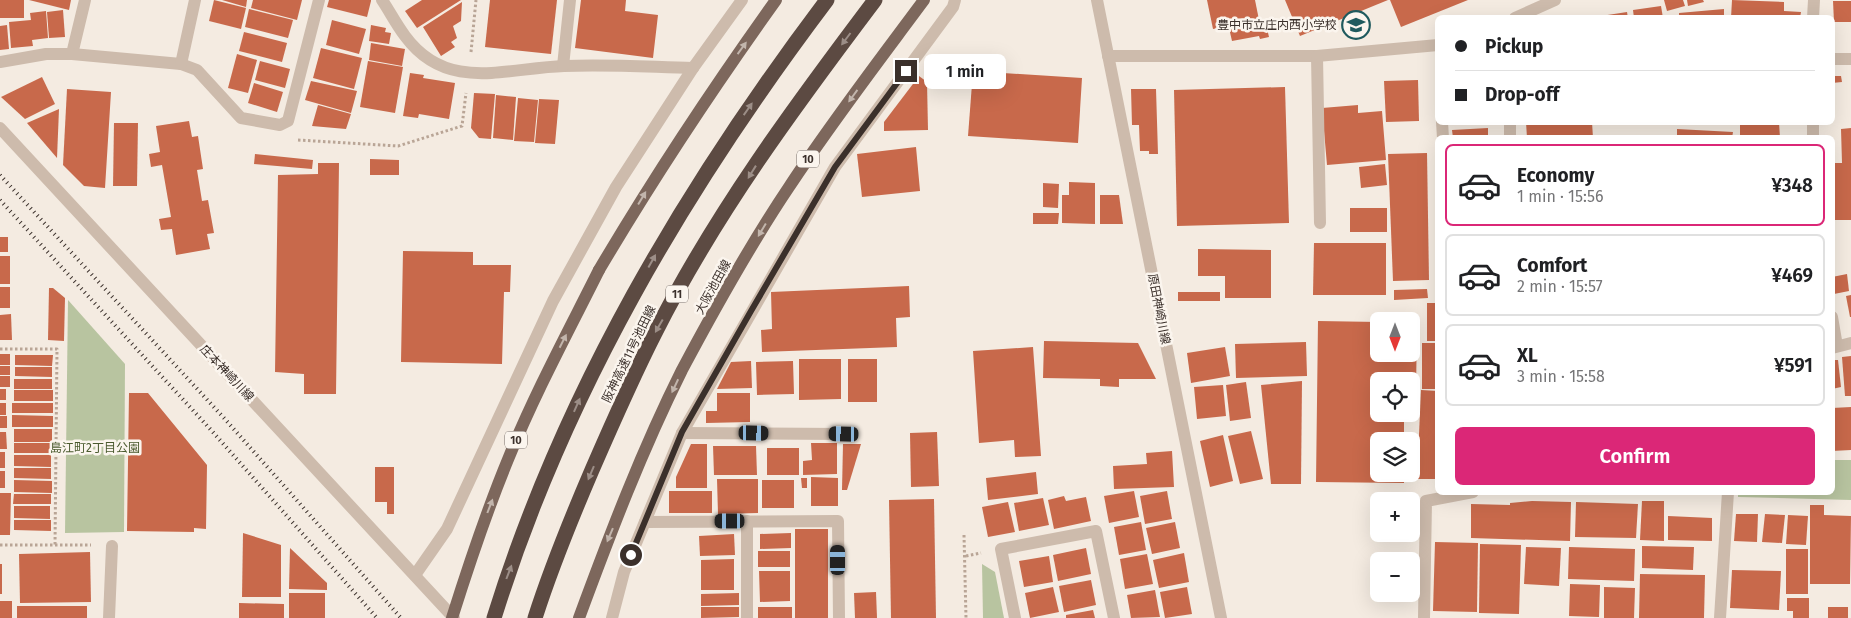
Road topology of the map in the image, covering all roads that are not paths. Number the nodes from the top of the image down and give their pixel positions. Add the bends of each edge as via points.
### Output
1 (84, 0) edge
2 (195, 0) edge
3 (319, 0) edge
4 (382, 0) edge
5 (570, 0) edge
6 (742, 0) edge
7 (776, 0) edge
8 (827, 0) edge
9 (875, 0) edge
10 (924, 0) edge
11 (955, 0) edge
12 (1097, 0) edge
13 (1555, 0) edge
14 (1814, 0) edge
15 (1522, 15) edge
16 (1813, 15) edge
17 (1435, 45) edge
18 (72, 54) junction
19 (1108, 56) junction
20 (1317, 56) junction
21 (1835, 59) edge
22 (1851, 59) edge
23 (0, 62) edge
24 (181, 64) junction
25 (563, 66) junction
26 (694, 68) junction
27 (0, 128) edge
28 (1320, 223) dead end
29 (1851, 343) edge
30 (1835, 347) edge
31 (682, 432) junction
32 (844, 434) dead end
33 (1457, 495) edge
34 (1728, 495) edge
35 (747, 521) junction
36 (645, 522) junction
37 (112, 546) road end
38 (415, 575) junction
39 (109, 618) edge
40 (453, 618) edge
41 (494, 618) edge
42 (536, 618) edge
43 (579, 618) edge
44 (612, 618) edge
45 (747, 618) edge
46 (838, 618) edge
47 (1015, 618) edge
48 (1114, 618) edge
49 (1221, 618) edge
50 (1424, 618) edge
51 (1720, 618) edge

1 - 18 street
2 - 24 street
3 - 24 street via 288,121 280,125 241,118 197,70
4 - 25 street via 415,47 433,61 454,70 480,75
5 - 25 street
6 - 26 street
40 -> 7 main road, 10, bridge via 474,547 509,457 599,270 705,99
41 -> 8 highway, 阪神高速11号池田線 via 543,486 579,401 624,311 726,139
9 -> 42 highway, 阪神高速11号池田線 / 11 via 760,158 655,332 579,501
10 -> 43 main road, 大阪池田線 / 10 via 788,188 706,327 643,456
11 - 31 street via 835,167
12 - 19 street, 原田神崎川線
13 - 15 street
14 - 16 street
17 - 20 street
18 - 23 street via 46,54
18 - 24 street
19 - 20 street
19 - 49 street, 原田神崎川線
20 - 28 street
21 - 22 street
25 - 26 street
26 - 38 street via 616,187 553,301 447,529
27 - 38 street, 庄本神崎川線
29 - 30 street
31 - 32 street
31 - 36 street
33 - 50 street via 1426,501
34 - 51 street
35 - 36 street
35 - 45 street
35 - 46 street via 838,521
36 - 44 street via 624,572
37 - 39 street
38 - 40 street, 庄本神崎川線
47 - 48 street via 1001,550 1096,531

